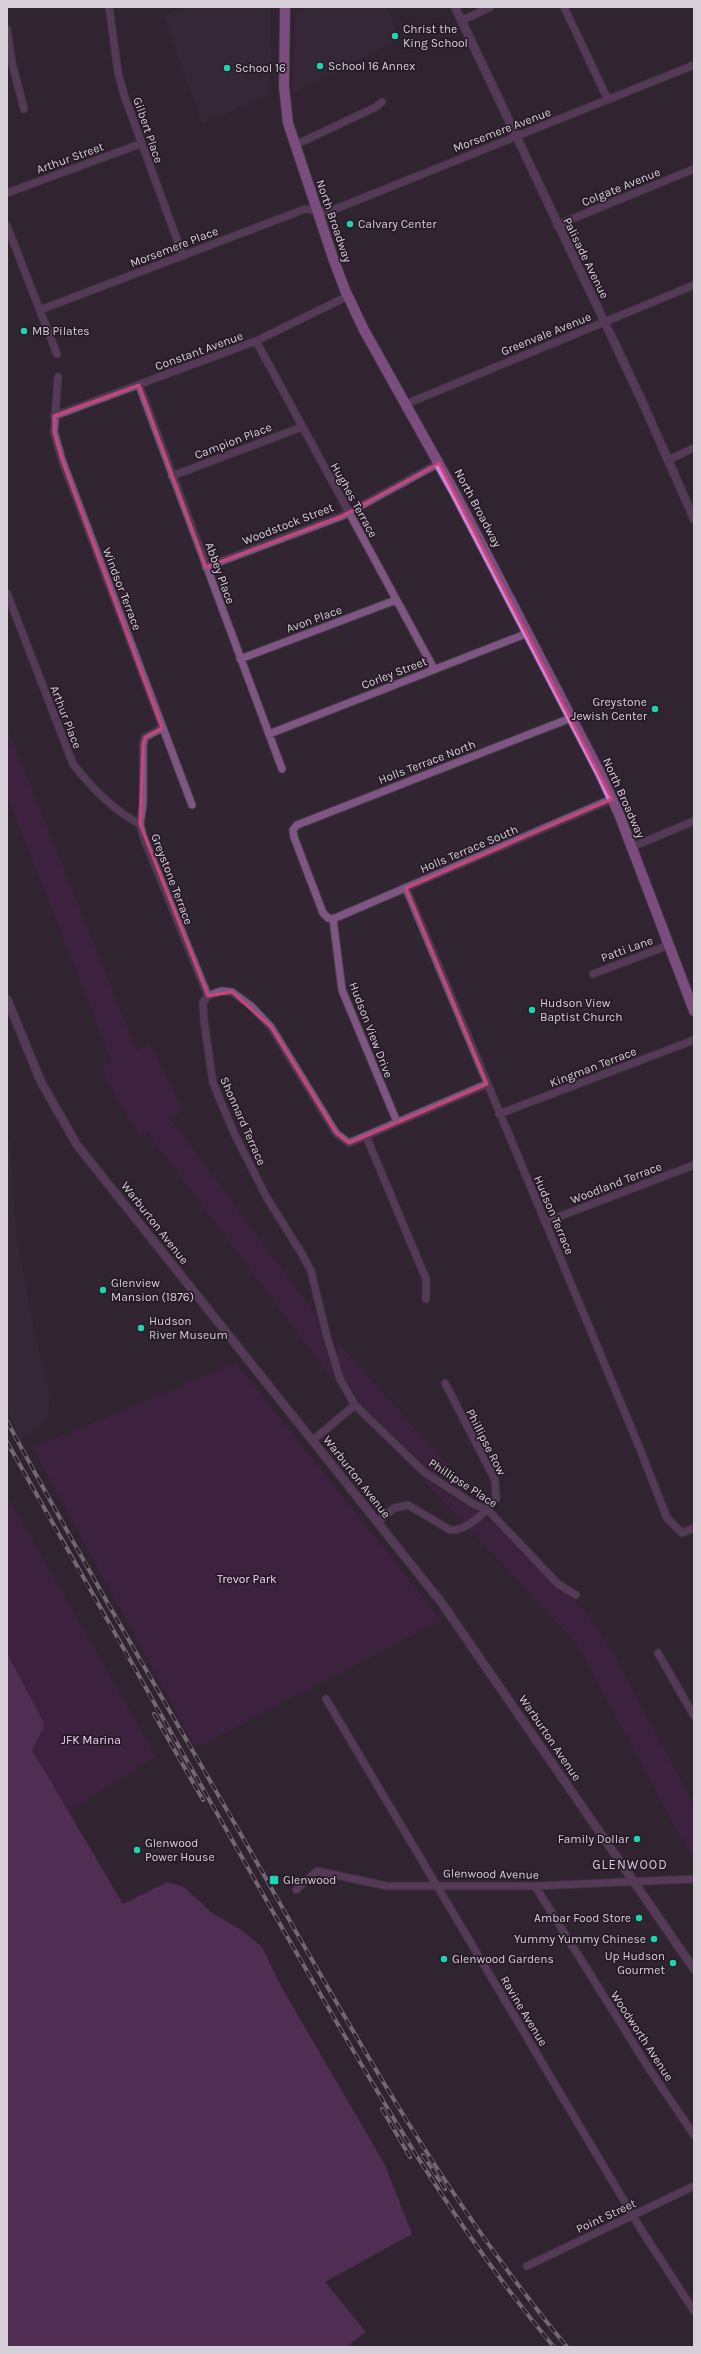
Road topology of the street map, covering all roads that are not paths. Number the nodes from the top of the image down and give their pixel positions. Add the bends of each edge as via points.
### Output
1 (109, 7) edge
2 (285, 7) edge
3 (455, 7) edge
4 (490, 7) edge
5 (564, 7) edge
6 (461, 20) junction
7 (7, 29) edge
8 (694, 65) edge
9 (608, 100) junction
10 (382, 102) dead end
11 (24, 110) dead end
12 (515, 137) junction
13 (140, 144) junction
14 (295, 145) junction
15 (694, 169) edge
16 (7, 193) edge
17 (317, 210) junction
18 (557, 225) junction
19 (7, 226) edge
20 (183, 256) junction
21 (694, 285) edge
22 (348, 296) junction
23 (40, 310) junction
24 (604, 323) junction
25 (256, 341) junction
26 (57, 354) dead end
27 (58, 377) dead end
28 (139, 385) junction
29 (406, 404) junction
30 (54, 416) junction
31 (302, 427) junction
32 (694, 448) edge
33 (668, 460) junction
34 (439, 463) junction
35 (172, 476) junction
36 (348, 512) junction
37 (694, 519) edge
38 (206, 567) junction
39 (7, 593) edge
40 (396, 600) junction
41 (528, 633) junction
42 (240, 658) junction
43 (434, 669) junction
44 (571, 718) junction
45 (162, 728) junction
46 (269, 734) junction
47 (282, 769) dead end
48 (612, 798) junction
49 (192, 805) dead end
50 (694, 821) edge
51 (140, 824) junction
52 (632, 847) junction
53 (406, 888) junction
54 (334, 919) junction
55 (669, 945) junction
56 (593, 974) dead end
57 (208, 996) junction
58 (7, 999) edge
59 (694, 1011) edge
60 (694, 1040) edge
61 (487, 1084) junction
62 (499, 1114) junction
63 (397, 1122) junction
64 (366, 1136) junction
65 (694, 1165) edge
66 (545, 1222) junction
67 (426, 1299) dead end
68 (445, 1383) dead end
69 (354, 1405) junction
70 (313, 1440) junction
71 (487, 1509) junction
72 (377, 1522) junction
73 (694, 1528) edge
74 (576, 1595) dead end
75 (658, 1653) dead end
76 (326, 1699) dead end
77 (694, 1716) edge
78 (694, 1879) edge
79 (634, 1882) junction
80 (436, 1884) junction
81 (535, 1886) junction
82 (296, 1890) dead end
83 (694, 1970) edge
84 (694, 2135) edge
85 (694, 2186) edge
86 (633, 2216) junction
87 (527, 2266) dead end
88 (694, 2311) edge

1 - 13 street, Gilbert Place via 118,72
2 - 14 main road, North Broadway via 284,87 288,123
3 - 6 street, Palisade Avenue
4 - 6 street
5 - 9 street
6 - 12 street, Palisade Avenue
7 - 11 street via 12,63
8 - 9 street, Morsemere Avenue
9 - 12 street, Morsemere Avenue
10 - 14 street
12 - 17 street, Morsemere Avenue via 328,212
12 - 18 street, Palisade Avenue
13 - 16 street, Arthur Street
13 - 20 street, Gilbert Place
14 - 17 main road, North Broadway
15 - 18 street, Colgate Avenue
17 - 20 street, Morsemere Place via 306,209
17 - 22 main road, North Broadway
18 - 24 street, Palisade Avenue
19 - 23 street
20 - 23 street, Morsemere Place
21 - 24 street, Greenvale Avenue
22 - 25 street, Constant Avenue
22 - 29 main road, North Broadway
23 - 26 street
24 - 29 street, Greenvale Avenue
24 - 33 street, Palisade Avenue
25 - 28 street, Constant Avenue
25 - 31 street, Hughes Terrace
27 - 30 street, Windsor Terrace
28 - 30 street, Constant Avenue
28 - 35 street, Abbey Place
29 - 34 main road, North Broadway
30 - 45 street, Windsor Terrace via 54,432 62,460
31 - 35 street, Campion Place
31 - 36 street, Hughes Terrace
32 - 33 street
33 - 37 street, Palisade Avenue
34 - 36 street, Woodstock Street
34 - 41 main road, North Broadway
35 - 38 street, Abbey Place
36 - 38 street, Woodstock Street
36 - 40 street, Hughes Terrace
38 - 42 street, Abbey Place
39 - 51 street, Arthur Place via 73,764 126,817
40 - 42 street, Avon Place
40 - 43 street, Hughes Terrace
41 - 43 street, Corley Street
41 - 44 main road, North Broadway
42 - 46 street, Abbey Place
43 - 46 street, Corley Street
44 - 48 main road, North Broadway
44 - 54 street, Holls Terrace North via 297,825 293,830 294,837 323,913
45 - 49 street, Windsor Terrace
45 - 51 street, Greystone Terrace via 145,737 143,744 143,804
46 - 47 street, Abbey Place
48 - 52 main road, North Broadway
48 - 53 street, Holls Terrace South
50 - 52 street
51 - 57 street, Greystone Terrace
52 - 55 main road, North Broadway
53 - 54 street, Holls Terrace South
53 - 61 street, Hudson Terrace
54 - 63 street, Hudson View Drive via 342,990
55 - 56 street, Patti Lane
55 - 59 main road, North Broadway
57 - 64 street via 221,991 239,995 279,1037 336,1133 349,1143
57 - 69 street, Shonnard Terrace via 204,1002 204,1021 213,1083 234,1133 267,1198 311,1271 335,1367
58 - 70 street, Warburton Avenue via 41,1082 77,1145
60 - 62 street, Kingman Terrace
61 - 62 street, Hudson Terrace
61 - 63 street
62 - 66 street, Hudson Terrace
63 - 64 street
64 - 67 street via 426,1279
65 - 66 street, Woodland Terrace
66 - 73 street, Hudson Terrace via 667,1518 682,1533
68 - 71 street, Phillipse Row via 495,1480 496,1499
69 - 70 street
69 - 71 street, Phillipse Place via 424,1472 475,1505
70 - 72 street, Warburton Avenue
71 - 72 street via 457,1530 450,1530 408,1505 394,1508
71 - 74 street, Phillipse Place via 558,1584
72 - 79 street, Warburton Avenue via 446,1609
75 - 77 street
76 - 80 street, Ravine Avenue
78 - 79 street, Glenwood Avenue
79 - 81 street, Glenwood Avenue
79 - 83 street, Warburton Avenue
80 - 81 street, Glenwood Avenue
80 - 82 street, Glenwood Avenue via 387,1886 317,1871
80 - 86 street, Ravine Avenue
81 - 84 street, Woodworth Avenue via 648,2067
85 - 86 street, Point Street
86 - 87 street, Point Street
86 - 88 street, Ravine Avenue

